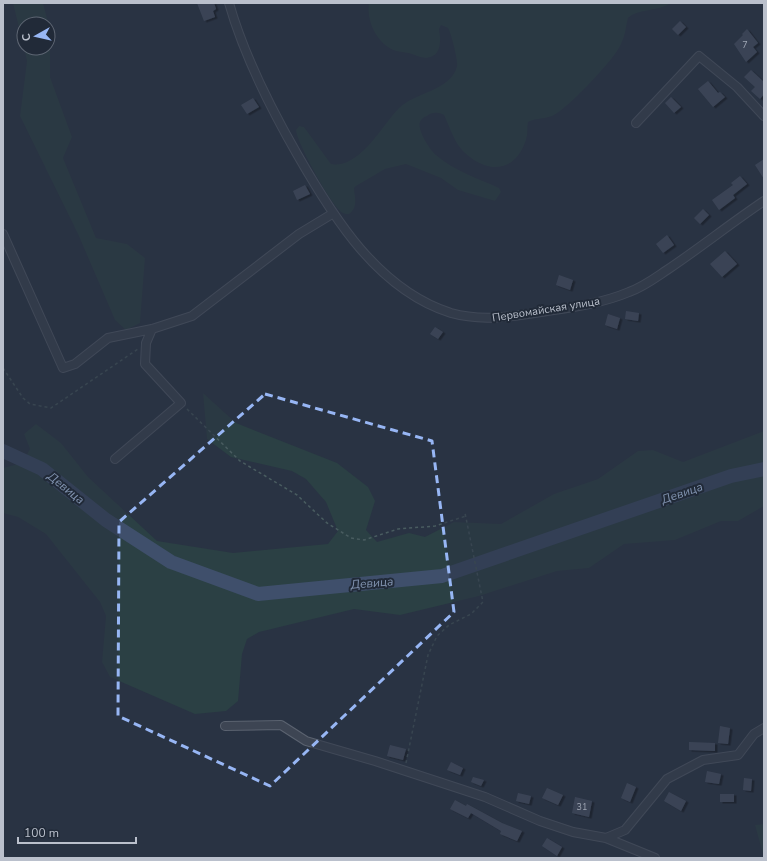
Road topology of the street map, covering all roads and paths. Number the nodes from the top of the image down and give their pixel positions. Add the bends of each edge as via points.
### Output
1 (229, 3) edge
2 (764, 116) edge
3 (636, 122) dead end
4 (764, 201) edge
5 (332, 214) junction
6 (3, 234) edge
7 (152, 329) junction
8 (146, 343) junction
9 (3, 368) edge
10 (181, 403) junction
11 (116, 459) dead end
12 (225, 726) dead end
13 (764, 728) edge
14 (405, 771) junction
15 (606, 838) junction
16 (655, 858) edge

1 - 5 street, Первомайская улица via 247,55 267,99
2 - 3 street via 737,87 699,56
4 - 5 street, Первомайская улица via 734,220 685,258 631,292 581,306 499,318 455,314 414,295 379,267
5 - 7 street via 299,234 192,316
6 - 7 street via 63,368 75,364 108,338
7 - 8 street
8 - 9 path via 51,408 30,404
8 - 10 street via 145,364
10 - 11 street
10 - 14 path via 240,461 296,495 327,523 351,538 364,540 398,529 435,526 466,514 483,602 471,614 449,625 437,636 428,655
12 - 14 street via 281,725 306,741
13 - 15 street via 754,734 738,755 703,760 667,779 625,830
14 - 15 street via 485,797 572,832
15 - 16 street

